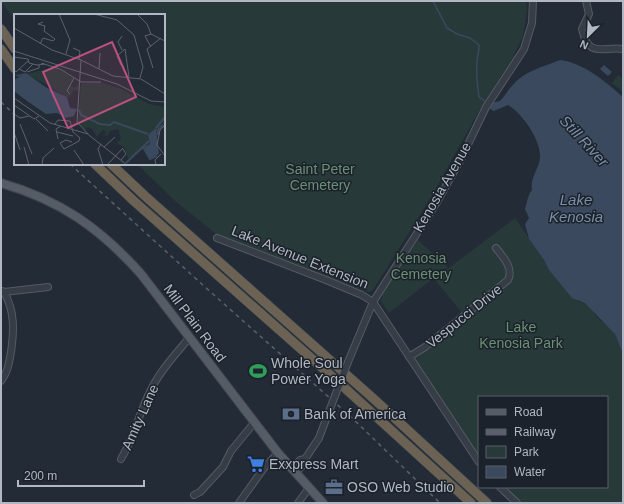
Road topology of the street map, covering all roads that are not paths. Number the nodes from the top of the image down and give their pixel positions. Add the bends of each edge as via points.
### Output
1 (533, 1) edge
2 (586, 1) edge
3 (1, 29) edge
4 (14, 48) edge
5 (1, 49) edge
6 (623, 49) edge
7 (14, 68) edge
8 (96, 165) edge
9 (112, 165) edge
10 (1, 183) edge
11 (217, 238) dead end
12 (496, 248) dead end
13 (48, 287) dead end
14 (3, 291) edge
15 (373, 302) junction
16 (189, 338) junction
17 (409, 358) junction
18 (1, 381) edge
19 (254, 423) junction
20 (278, 453) junction
21 (121, 459) dead end
22 (478, 461) edge
23 (294, 471) junction
24 (309, 488) junction
25 (501, 488) edge
26 (194, 495) dead end
27 (239, 503) edge
28 (298, 503) edge
29 (323, 503) edge
30 (471, 503) edge
31 (487, 503) edge
32 (516, 503) edge

1 - 15 street, Kenosia Avenue via 532,23 524,49 491,98 445,187
2 - 6 street via 589,14 582,29 587,42 597,50
3 - 4 highway
5 - 7 highway
8 - 30 highway
9 - 31 highway
10 - 16 main road, Mill Plain Road via 46,198 83,221 107,240 141,274
11 - 15 street, Lake Avenue Extension via 326,280
12 - 17 street, Vespucci Drive via 509,268 508,280
13 - 14 street
14 - 18 street via 9,301 14,327 8,367
15 - 17 street
15 - 23 street, Kenosia Avenue, bridge via 319,438 304,464
16 - 19 main road, Mill Plain Road
16 - 21 street, Amity Lane via 154,383
17 - 22 street
19 - 20 main road, Mill Plain Road
19 - 26 street via 231,451 222,467 200,492
20 - 23 main road, Mill Plain Road
20 - 27 street
23 - 24 main road, Mill Plain Road
24 - 28 street
24 - 29 main road, Mill Plain Road
25 - 32 street

